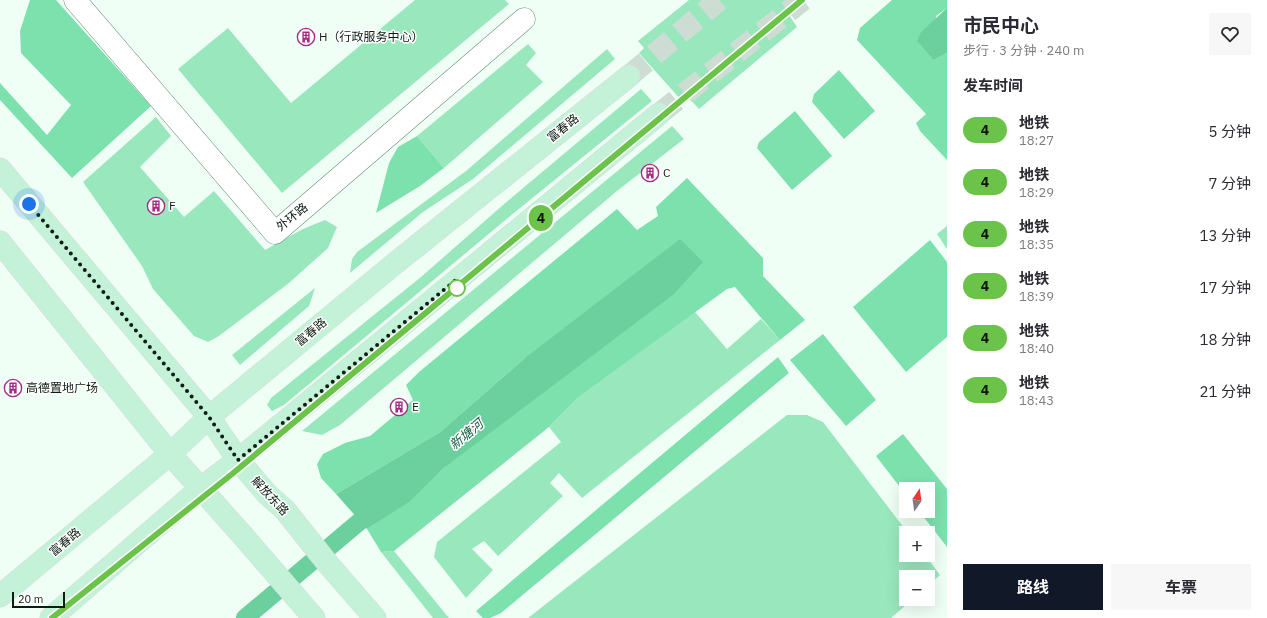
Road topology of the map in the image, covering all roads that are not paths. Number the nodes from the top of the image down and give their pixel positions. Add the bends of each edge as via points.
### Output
1 (75, 0) edge
2 (524, 19) dead end
3 (629, 76) tunnel mouth
4 (659, 114) tunnel mouth
5 (0, 169) edge
6 (0, 242) edge
7 (209, 417) junction
8 (170, 454) junction
9 (238, 460) junction
10 (201, 488) junction
11 (0, 596) edge
12 (51, 618) edge
13 (314, 618) edge
14 (375, 618) edge

1 - 2 street, 外环路 via 275,233
3 - 7 main road, 富春路 via 392,264
4 - 9 main road
5 - 7 main road, 解放东路
6 - 8 main road
7 - 8 main road, 富春路
7 - 9 main road, 解放东路
8 - 10 main road
8 - 11 main road, 富春路
9 - 10 main road
9 - 14 main road, 解放东路 via 267,494 285,510
10 - 12 main road
10 - 13 main road

